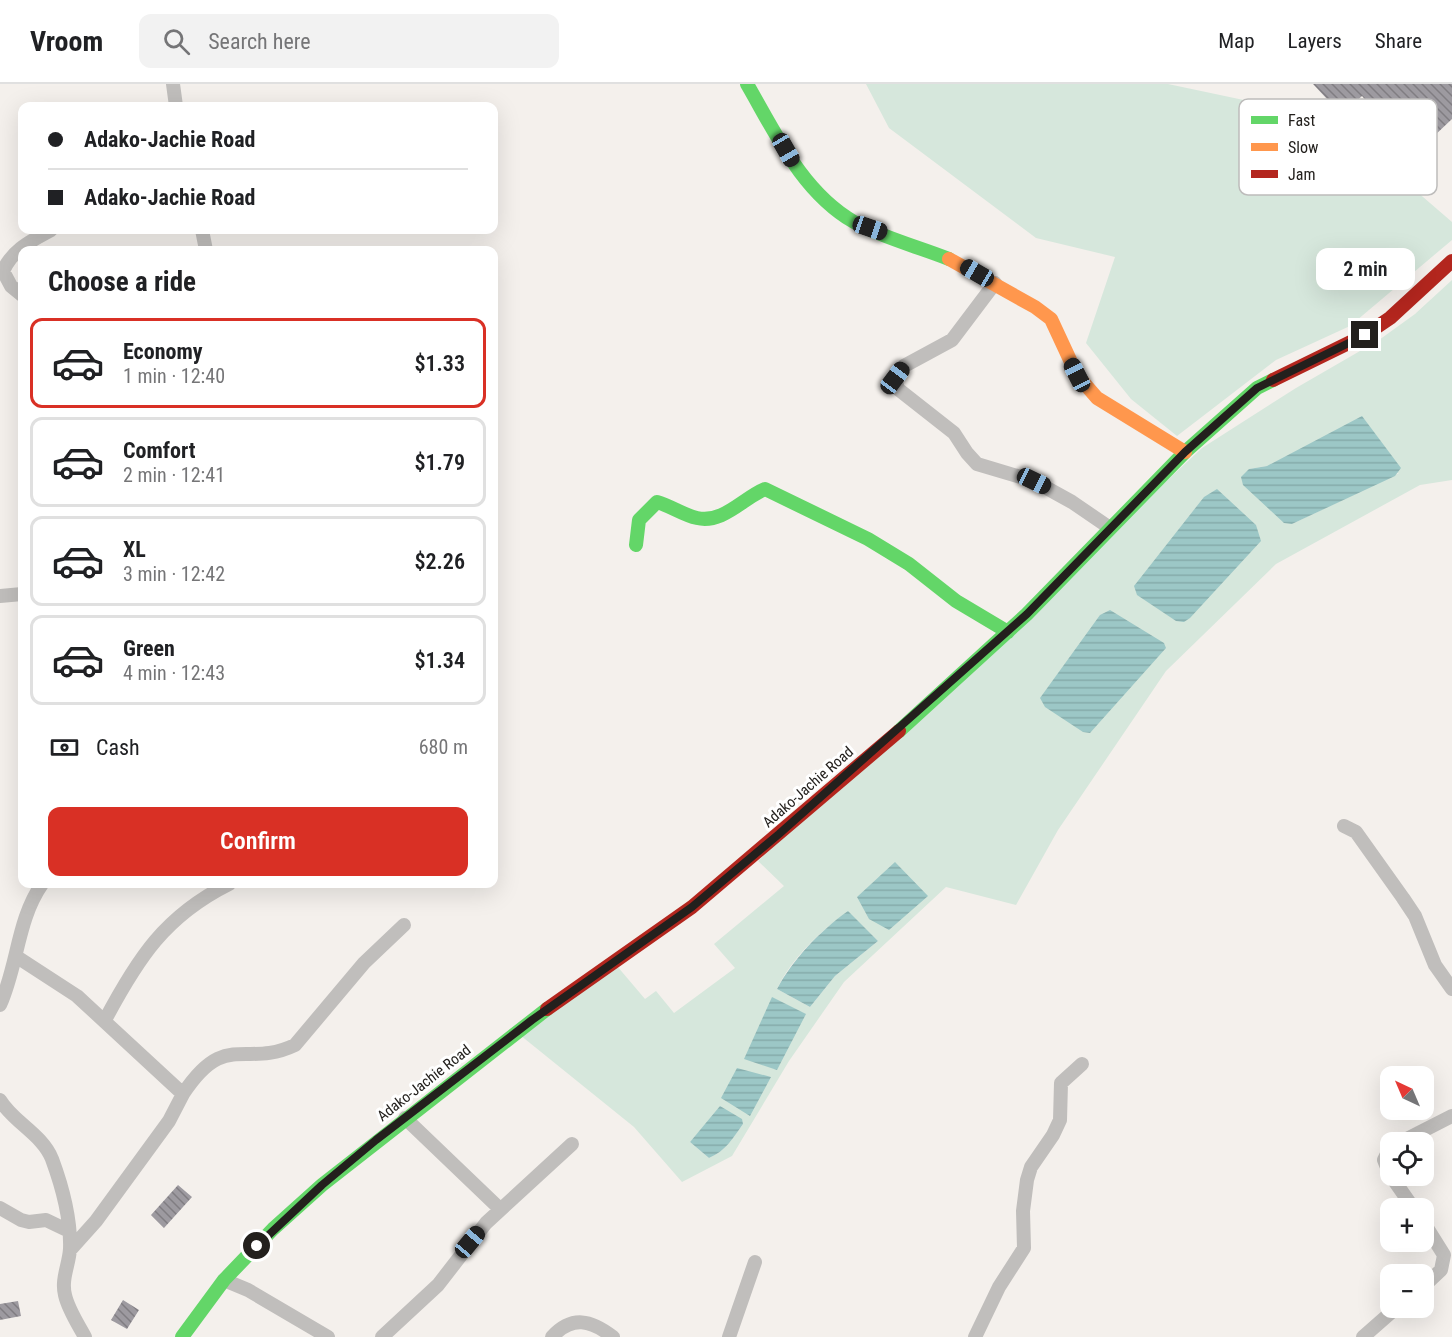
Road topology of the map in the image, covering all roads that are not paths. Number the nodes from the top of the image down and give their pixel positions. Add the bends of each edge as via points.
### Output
1 (173, 84) edge
2 (747, 84) edge
3 (175, 102) edge
4 (44, 234) edge
5 (22, 246) edge
6 (18, 250) edge
7 (1452, 261) edge
8 (995, 283) junction
9 (18, 292) edge
10 (1185, 452) junction
11 (1110, 528) junction
12 (636, 545) dead end
13 (18, 594) edge
14 (0, 596) edge
15 (1008, 632) junction
16 (1344, 826) dead end
17 (40, 888) edge
18 (222, 888) edge
19 (404, 925) dead end
20 (17, 957) junction
21 (1452, 989) edge
22 (0, 1005) edge
23 (105, 1020) junction
24 (1082, 1064) dead end
25 (183, 1094) junction
26 (0, 1100) edge
27 (1452, 1116) edge
28 (405, 1118) junction
29 (1421, 1132) edge
30 (572, 1144) dead end
31 (0, 1208) edge
32 (500, 1209) junction
33 (69, 1231) junction
34 (1434, 1238) edge
35 (70, 1250) junction
36 (755, 1262) dead end
37 (1434, 1278) edge
38 (224, 1280) junction
39 (1385, 1318) edge
40 (85, 1337) edge
41 (182, 1337) edge
42 (328, 1337) edge
43 (382, 1337) edge
44 (552, 1337) edge
45 (614, 1337) edge
46 (729, 1337) edge
47 (975, 1337) edge
48 (1363, 1337) edge

1 - 3 street
2 - 8 street via 796,168 821,197 854,222 959,263
4 - 5 street
6 - 9 street via 3,271
7 - 10 street, Adako-Jachie Road via 1390,318 1339,349 1257,388
8 - 10 street via 1051,319 1077,375 1097,398
8 - 11 street via 952,340 904,366 895,378 898,389 954,433 977,464 1034,481
10 - 11 street, Adako-Jachie Road
11 - 15 street, Adako-Jachie Road
12 - 15 street via 635,528 641,513 657,502 705,519 721,515 752,493 765,489 868,539
13 - 14 street
15 - 28 street, Adako-Jachie Road via 692,907 532,1020
16 - 21 street via 1356,832 1415,916 1435,965
17 - 20 street via 24,918
18 - 23 street via 183,911 166,927 130,976
19 - 25 street via 364,963 295,1045 281,1052 220,1056 198,1072
20 - 22 street
20 - 23 street via 77,996
23 - 25 street
24 - 47 street via 1061,1083 1060,1120 1031,1167 1023,1210 1024,1248 999,1287
25 - 35 street via 169,1121
26 - 33 street via 50,1156 60,1183
27 - 29 street
28 - 32 street
28 - 38 street, Adako-Jachie Road via 322,1185
30 - 32 street
31 - 33 street via 21,1220 46,1220
32 - 43 street via 475,1235 438,1286
33 - 35 street
34 - 37 street via 1444,1263
35 - 40 street via 63,1282 65,1297
36 - 46 street
38 - 41 street, Adako-Jachie Road
38 - 42 street
39 - 48 street
44 - 45 street via 565,1324 576,1321 603,1329

